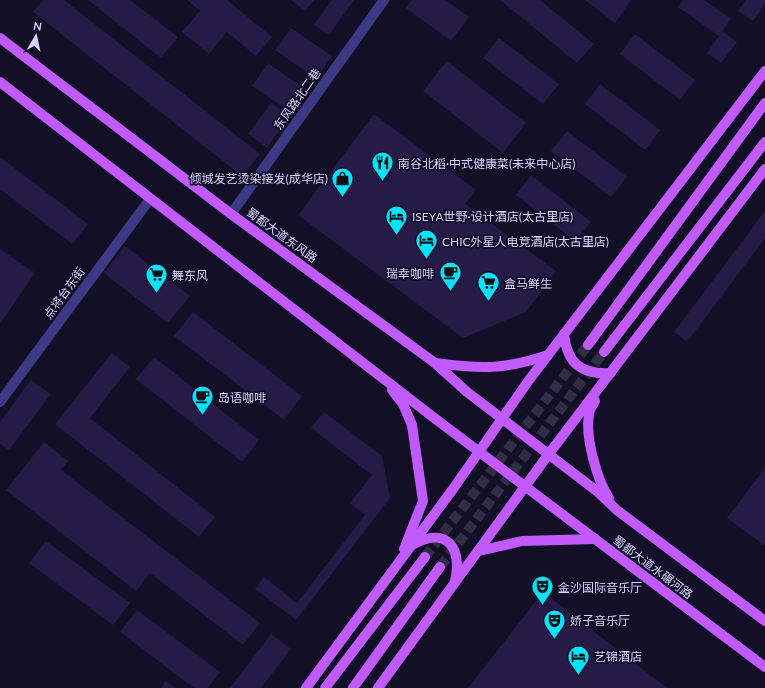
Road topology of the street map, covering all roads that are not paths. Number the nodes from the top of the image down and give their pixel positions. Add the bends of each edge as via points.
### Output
1 (384, 0) edge
2 (0, 38) edge
3 (765, 71) edge
4 (0, 82) edge
5 (765, 103) edge
6 (765, 142) edge
7 (765, 169) edge
8 (150, 199) junction
9 (231, 214) junction
10 (564, 334) junction
11 (588, 344) tunnel mouth
12 (604, 352) tunnel mouth
13 (548, 355) junction
14 (435, 363) junction
15 (611, 373) junction
16 (379, 374) junction
17 (604, 381) junction
18 (0, 402) edge
19 (501, 418) junction
20 (479, 450) junction
21 (548, 455) junction
22 (526, 486) junction
23 (618, 511) junction
24 (595, 539) junction
25 (412, 545) junction
26 (479, 551) junction
27 (425, 556) tunnel mouth
28 (399, 561) junction
29 (440, 567) tunnel mouth
30 (455, 583) junction
31 (765, 621) edge
32 (765, 667) edge
33 (306, 688) edge
34 (326, 688) edge
35 (353, 688) edge
36 (378, 688) edge

1 - 9 street, 东风路北二巷
2 - 9 main road, 蜀都大道东风路
3 - 10 main road
4 - 8 main road
5 - 11 main road
6 - 12 main road
7 - 15 main road
8 - 16 main road
8 - 18 street, 点将台东街
9 - 14 main road, 蜀都大道东风路
10 - 13 main road
10 - 15 main road via 570,357 582,368 597,374
13 - 14 main road via 524,364 488,369
13 - 19 main road
14 - 19 main road, 蜀都大道东风路
15 - 17 main road
16 - 20 main road
16 - 28 main road via 403,404 412,425 423,501
17 - 21 main road
17 - 23 main road via 589,414 590,441 601,486
19 - 20 main road
19 - 21 main road, 蜀都大道东风路
20 - 22 main road
20 - 25 main road
21 - 22 main road
21 - 23 main road, 蜀都大道水碾河路 via 598,492
22 - 24 main road, 蜀都大道水碾河路
22 - 26 main road
23 - 31 main road, 蜀都大道水碾河路
24 - 26 main road via 522,541
24 - 32 main road, 蜀都大道水碾河路
25 - 28 main road
25 - 30 main road via 424,538 435,537 442,538 449,544 458,560
26 - 30 main road
27 - 34 main road
28 - 33 main road
29 - 35 main road
30 - 36 main road

